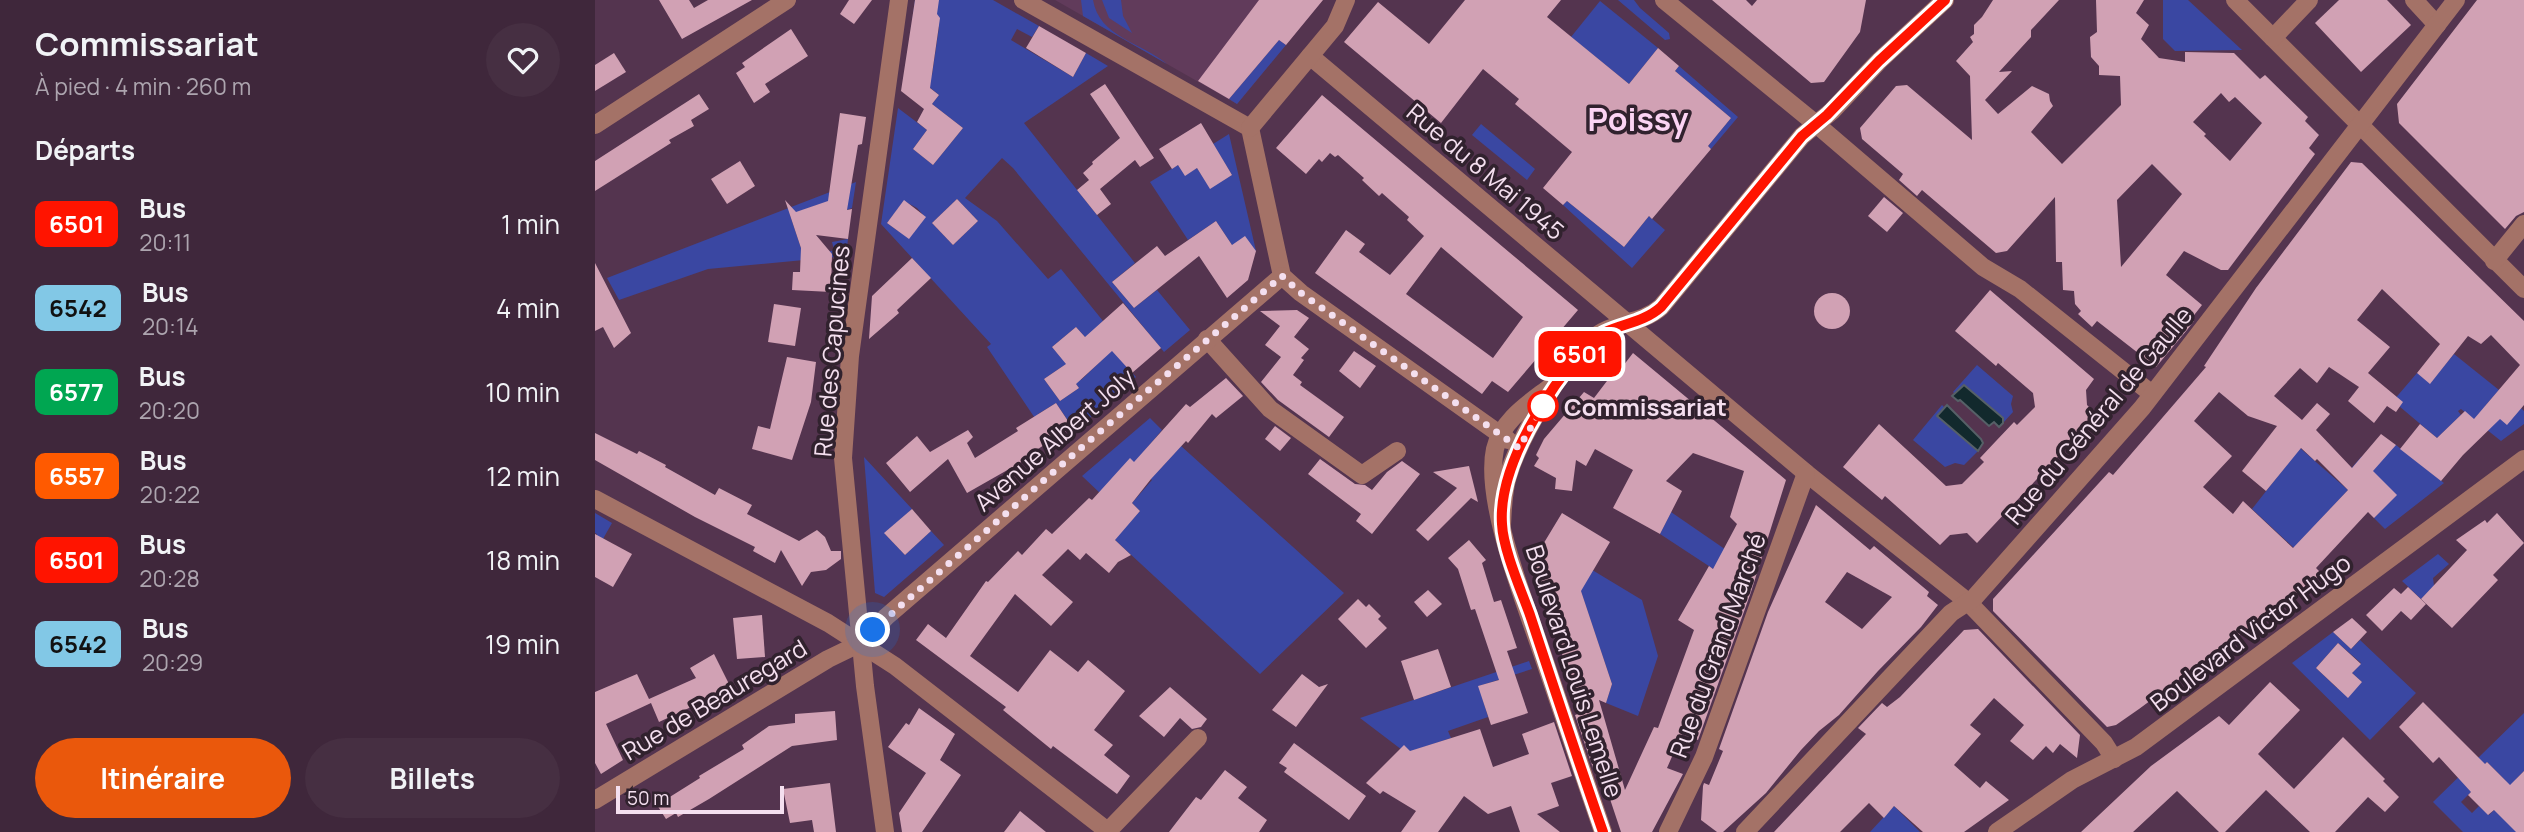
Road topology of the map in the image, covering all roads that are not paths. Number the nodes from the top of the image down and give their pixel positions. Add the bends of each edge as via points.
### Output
1 (787, 0) edge
2 (899, 0) edge
3 (1023, 0) edge
4 (1346, 0) edge
5 (1664, 0) edge
6 (1945, 0) edge
7 (2235, 0) edge
8 (2309, 0) edge
9 (2414, 0) edge
10 (2456, 0) edge
11 (2437, 25) junction
12 (2273, 38) junction
13 (1310, 56) junction
14 (1816, 124) junction
15 (2360, 124) junction
16 (595, 125) edge
17 (1250, 128) junction
18 (2524, 225) edge
19 (2494, 261) junction
20 (1282, 276) junction
21 (2524, 289) edge
22 (1630, 323) junction
23 (1207, 339) junction
24 (1558, 380) junction
25 (2152, 394) junction
26 (1500, 435) junction
27 (1519, 448) junction
28 (1397, 451) dead end
29 (2524, 459) edge
30 (1806, 473) junction
31 (595, 499) edge
32 (1501, 525) junction
33 (1968, 602) junction
34 (861, 643) junction
35 (1198, 738) dead end
36 (2114, 759) junction
37 (595, 800) edge
38 (885, 832) edge
39 (1109, 832) edge
40 (1603, 832) edge
41 (1668, 832) edge
42 (1745, 832) edge
43 (1997, 832) edge

1 - 16 street
2 - 34 street, Rue des Capucines via 850,355 843,458
3 - 17 street
4 - 13 street via 1335,26
5 - 14 street
6 - 14 street
7 - 12 street
8 - 12 street
9 - 11 street
10 - 11 street, Rue du Général de Gaulle
11 - 15 street, Rue du Général de Gaulle
12 - 15 street
13 - 17 street
13 - 22 street, Rue du 8 Mai 1945
14 - 22 street via 1661,307
14 - 25 street via 1983,267 2020,289
15 - 19 street
15 - 25 street, Rue du Général de Gaulle
17 - 20 street
18 - 19 street
19 - 21 street
20 - 23 street, Avenue Albert Joly
20 - 26 street
22 - 24 street via 1596,337
22 - 30 street, Rue du 8 Mai 1945
23 - 28 street via 1270,409 1362,475
23 - 34 street, Avenue Albert Joly
24 - 26 street via 1514,416
24 - 27 street, Boulevard Louis Lemelle
25 - 33 street, Rue du Général de Gaulle
26 - 27 street
26 - 32 street, Boulevard Louis Lemelle via 1493,474
27 - 32 street, Boulevard Louis Lemelle via 1507,480
29 - 36 street, Boulevard Victor Hugo via 2157,732
30 - 33 street
30 - 41 street, Rue du Grand Marché via 1704,757
31 - 34 street
32 - 40 street, Boulevard Louis Lemelle
33 - 36 street via 2104,743
33 - 42 street, Rue du Général de Gaulle via 1951,613
34 - 37 street, Rue de Beauregard
34 - 38 street, Rue des Capucines
34 - 39 street
35 - 39 street
36 - 43 street, Boulevard Victor Hugo via 2072,779

